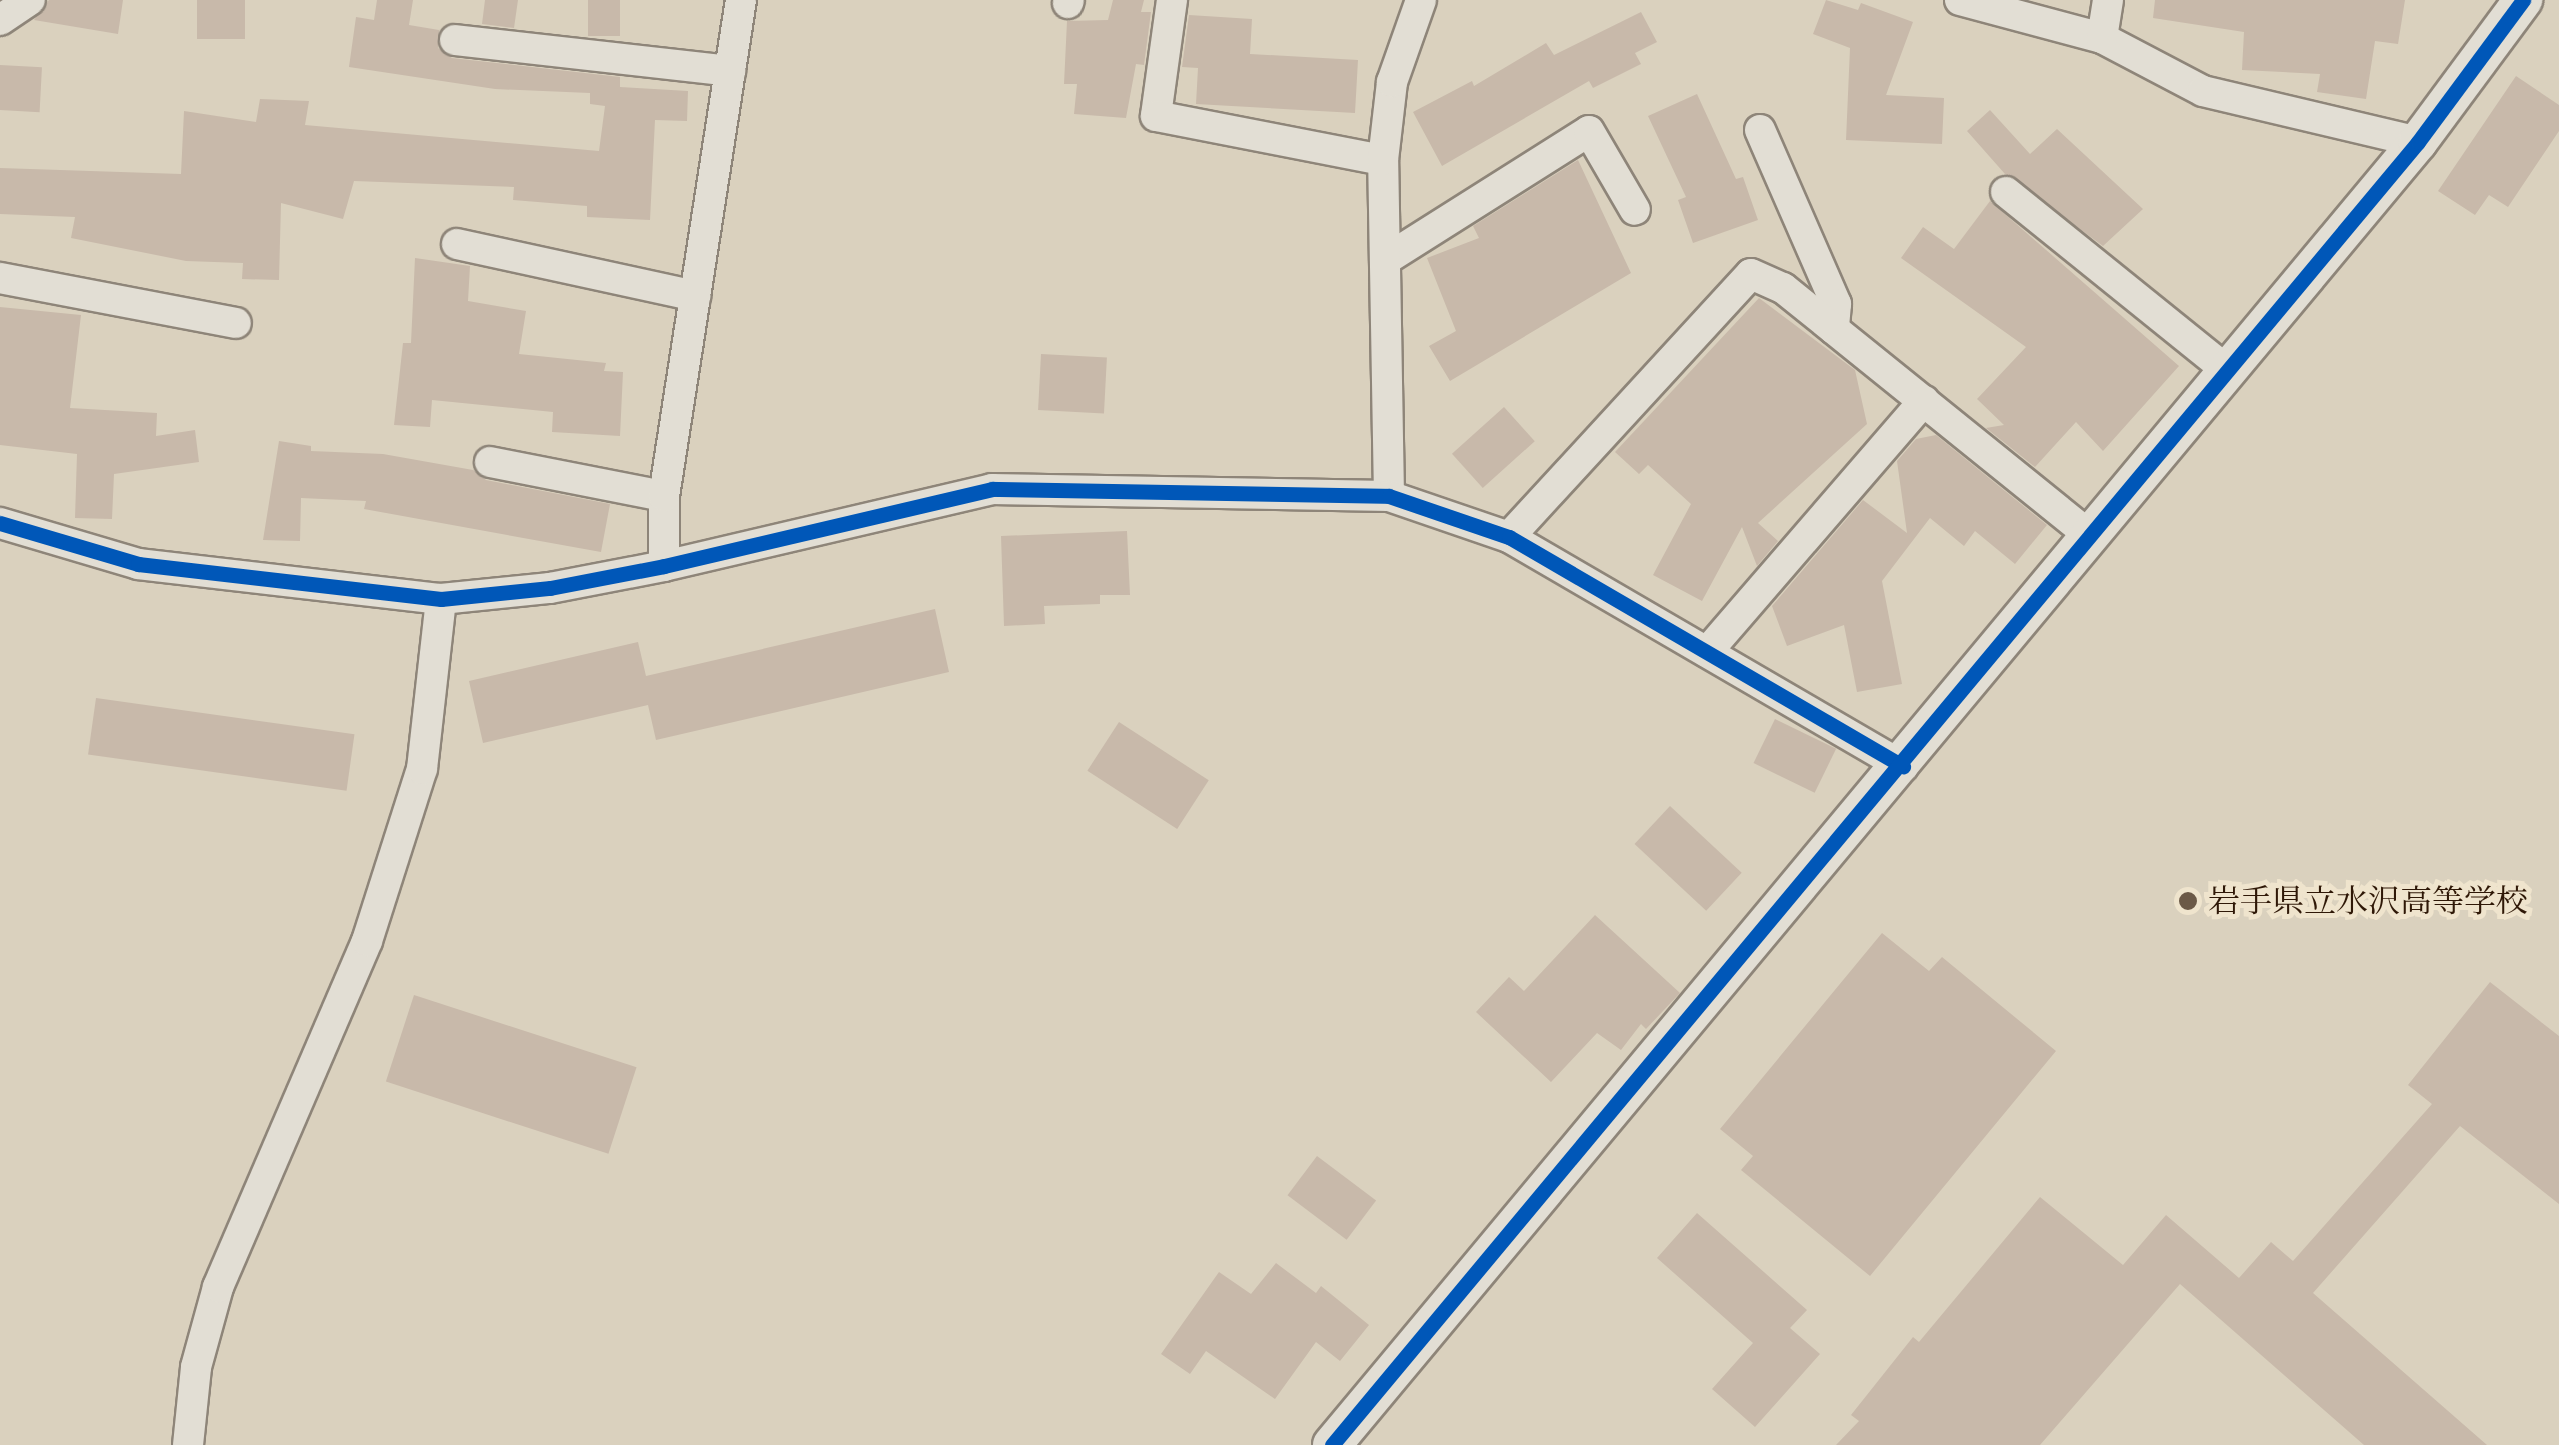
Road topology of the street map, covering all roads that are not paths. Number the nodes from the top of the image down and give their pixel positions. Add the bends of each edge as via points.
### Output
1 (30, 0) edge
2 (742, 0) edge
3 (1172, 0) edge
4 (1420, 0) edge
5 (1960, 0) edge
6 (2108, 0) edge
7 (2522, 0) edge
8 (0, 20) edge
9 (2102, 38) junction
10 (456, 40) dead end
11 (730, 71) junction
12 (1760, 130) dead end
13 (2418, 142) junction
14 (1383, 160) junction
15 (2006, 192) dead end
16 (1635, 210) dead end
17 (457, 244) dead end
18 (1384, 260) junction
19 (0, 278) edge
20 (695, 296) junction
21 (236, 322) dead end
22 (1834, 329) junction
23 (2228, 372) junction
24 (1924, 402) junction
25 (490, 462) dead end
26 (664, 496) junction
27 (1389, 496) junction
28 (0, 523) edge
29 (1509, 537) junction
30 (2092, 537) junction
31 (664, 566) junction
32 (441, 598) junction
33 (1707, 652) junction
34 (1903, 766) junction
35 (188, 1445) edge
36 (1332, 1445) edge

1 - 8 street
2 - 11 street
3 - 14 street via 1156,116
4 - 14 street via 1392,82
5 - 9 street
6 - 9 street
7 - 13 street
9 - 13 street via 2203,91
10 - 11 street
11 - 20 street
12 - 22 street via 1836,304
13 - 23 street
14 - 18 street
15 - 23 street
16 - 18 street via 1589,131
17 - 20 street
18 - 27 street
19 - 21 street
20 - 26 street
22 - 24 street
22 - 29 street via 1783,288 1751,274
23 - 30 street
24 - 30 street
24 - 33 street
25 - 26 street
26 - 31 street
27 - 29 street
27 - 31 street via 992,489
28 - 32 street via 138,564
29 - 33 street
30 - 34 street
31 - 32 street via 550,588
32 - 35 street via 422,769 367,940 218,1287 196,1367
33 - 34 street
34 - 36 street

